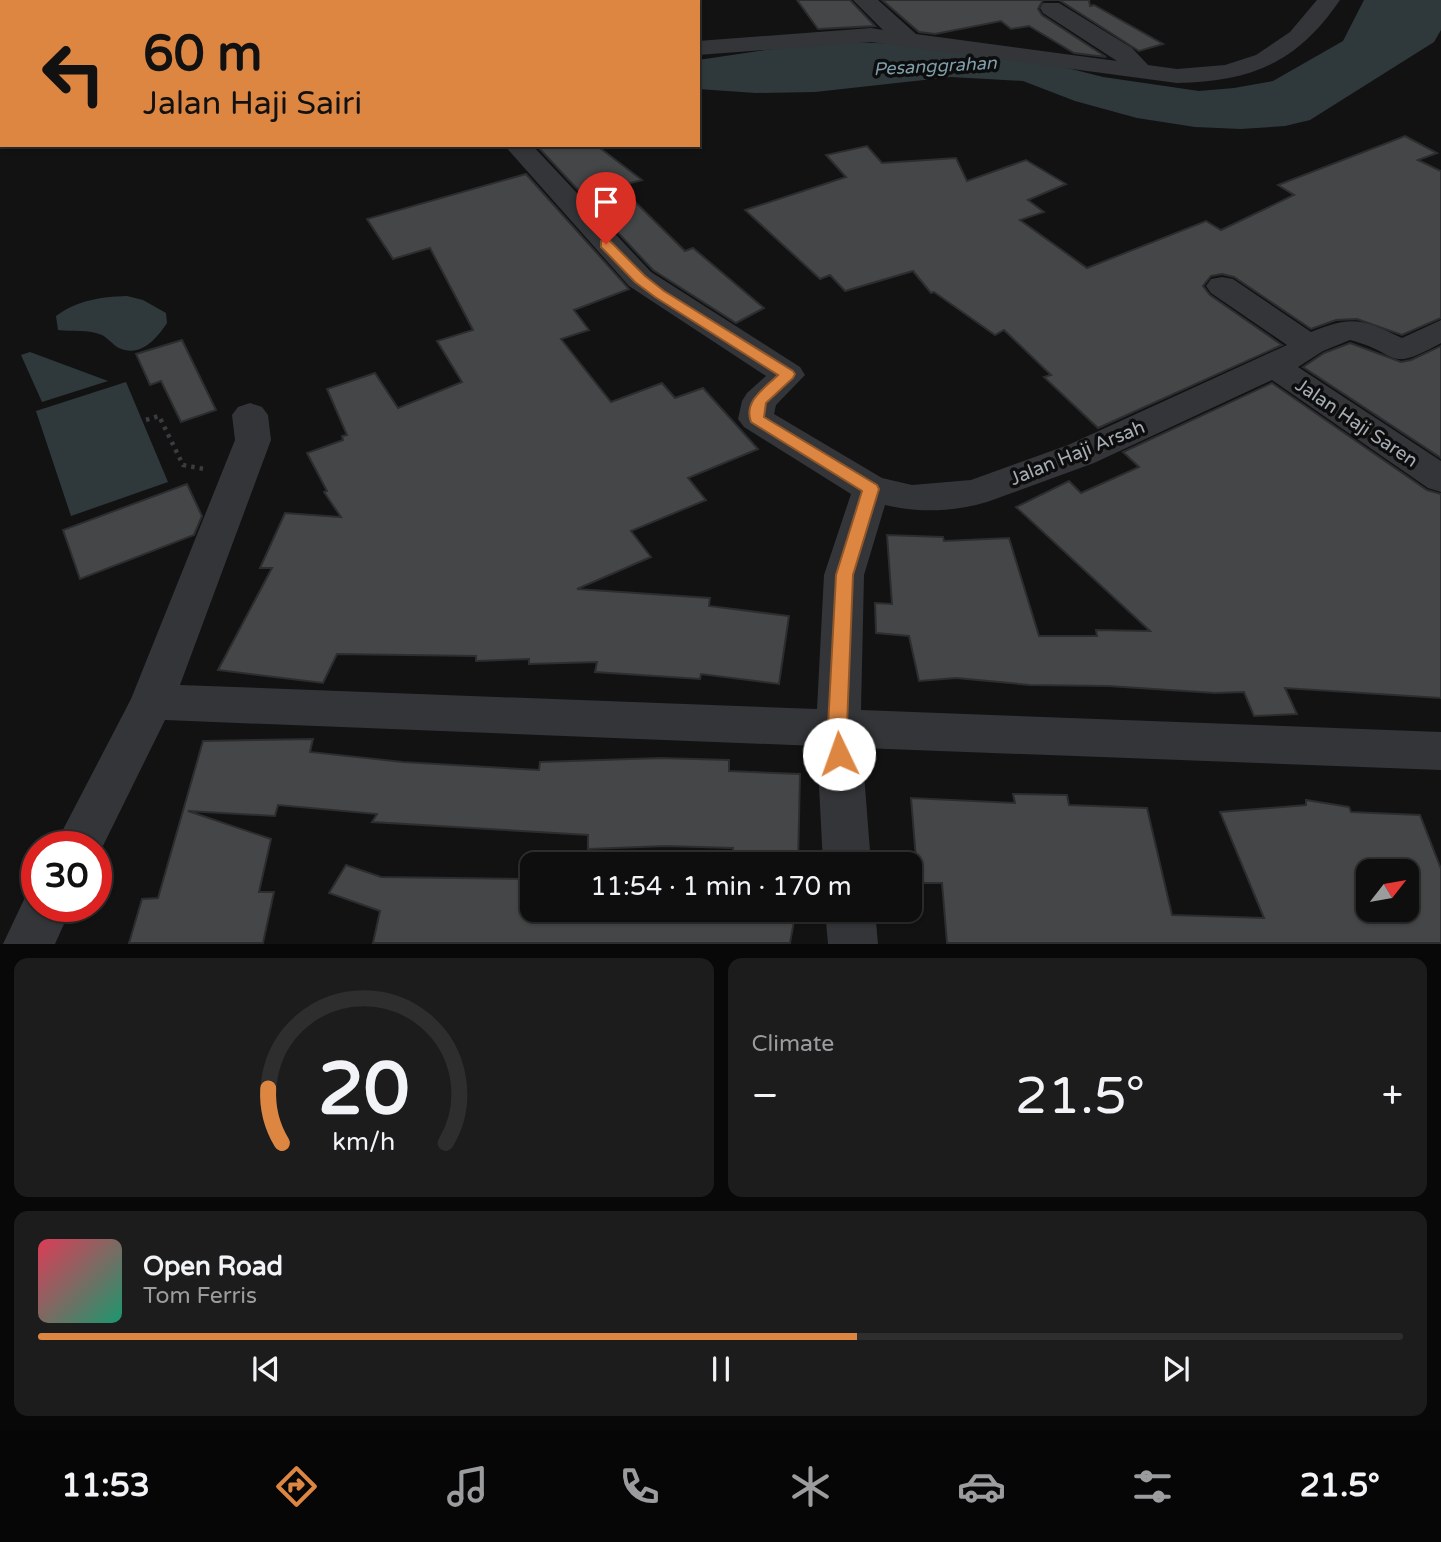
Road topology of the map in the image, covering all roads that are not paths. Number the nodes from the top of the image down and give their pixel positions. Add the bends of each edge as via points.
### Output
1 (864, 0) edge
2 (1329, 0) edge
3 (1051, 8) dead end
4 (908, 39) junction
5 (708, 47) edge
6 (1140, 70) junction
7 (519, 147) edge
8 (1223, 286) dead end
9 (1441, 330) edge
10 (1311, 344) junction
11 (1273, 366) junction
12 (250, 415) dead end
13 (1441, 478) edge
14 (871, 489) junction
15 (152, 702) junction
16 (838, 726) junction
17 (1441, 751) edge
18 (86, 831) edge
19 (846, 852) edge
20 (39, 922) edge
21 (851, 922) edge
22 (28, 943) edge
23 (853, 943) edge

1 - 4 street
2 - 6 street via 1291,45 1255,66 1205,76
3 - 6 street via 1123,53
4 - 5 street via 872,35
4 - 6 street
7 - 14 street, Jalan Haji Arsah via 640,279 788,374 759,402 756,419
8 - 10 street
9 - 10 street, Jalan Haji Arsah via 1402,351 1347,328
10 - 11 street, Jalan Haji Arsah
11 - 13 street, Jalan Haji Saren
11 - 14 street, Jalan Haji Arsah via 1082,454 974,493 912,498
12 - 15 street via 253,440
14 - 16 street via 844,575
15 - 16 street
15 - 18 street
16 - 17 street
16 - 19 street
20 - 22 street
21 - 23 street

